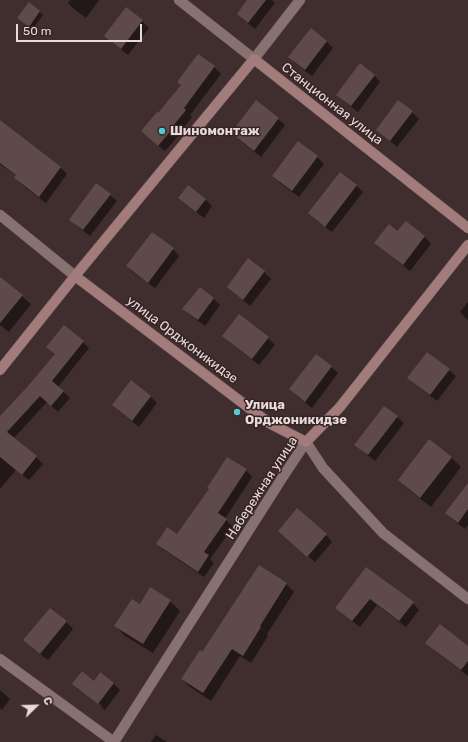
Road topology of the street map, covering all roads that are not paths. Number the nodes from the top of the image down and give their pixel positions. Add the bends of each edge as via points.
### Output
1 (179, 0) edge
2 (300, 0) edge
3 (254, 59) junction
4 (0, 215) edge
5 (468, 228) edge
6 (468, 245) edge
7 (75, 276) junction
8 (0, 370) edge
9 (306, 442) junction
10 (468, 599) edge
11 (0, 658) edge
12 (114, 742) edge

1 - 3 street, Станционная улица
2 - 3 street
3 - 5 main road, Станционная улица
3 - 7 main road
4 - 7 street, улица Орджоникидзе
6 - 9 main road, Набережная улица via 340,407
7 - 8 main road
7 - 9 main road, улица Орджоникидзе via 269,423
9 - 10 street, улица Орджоникидзе via 323,468 383,533
9 - 12 street, Набережная улица
11 - 12 street

